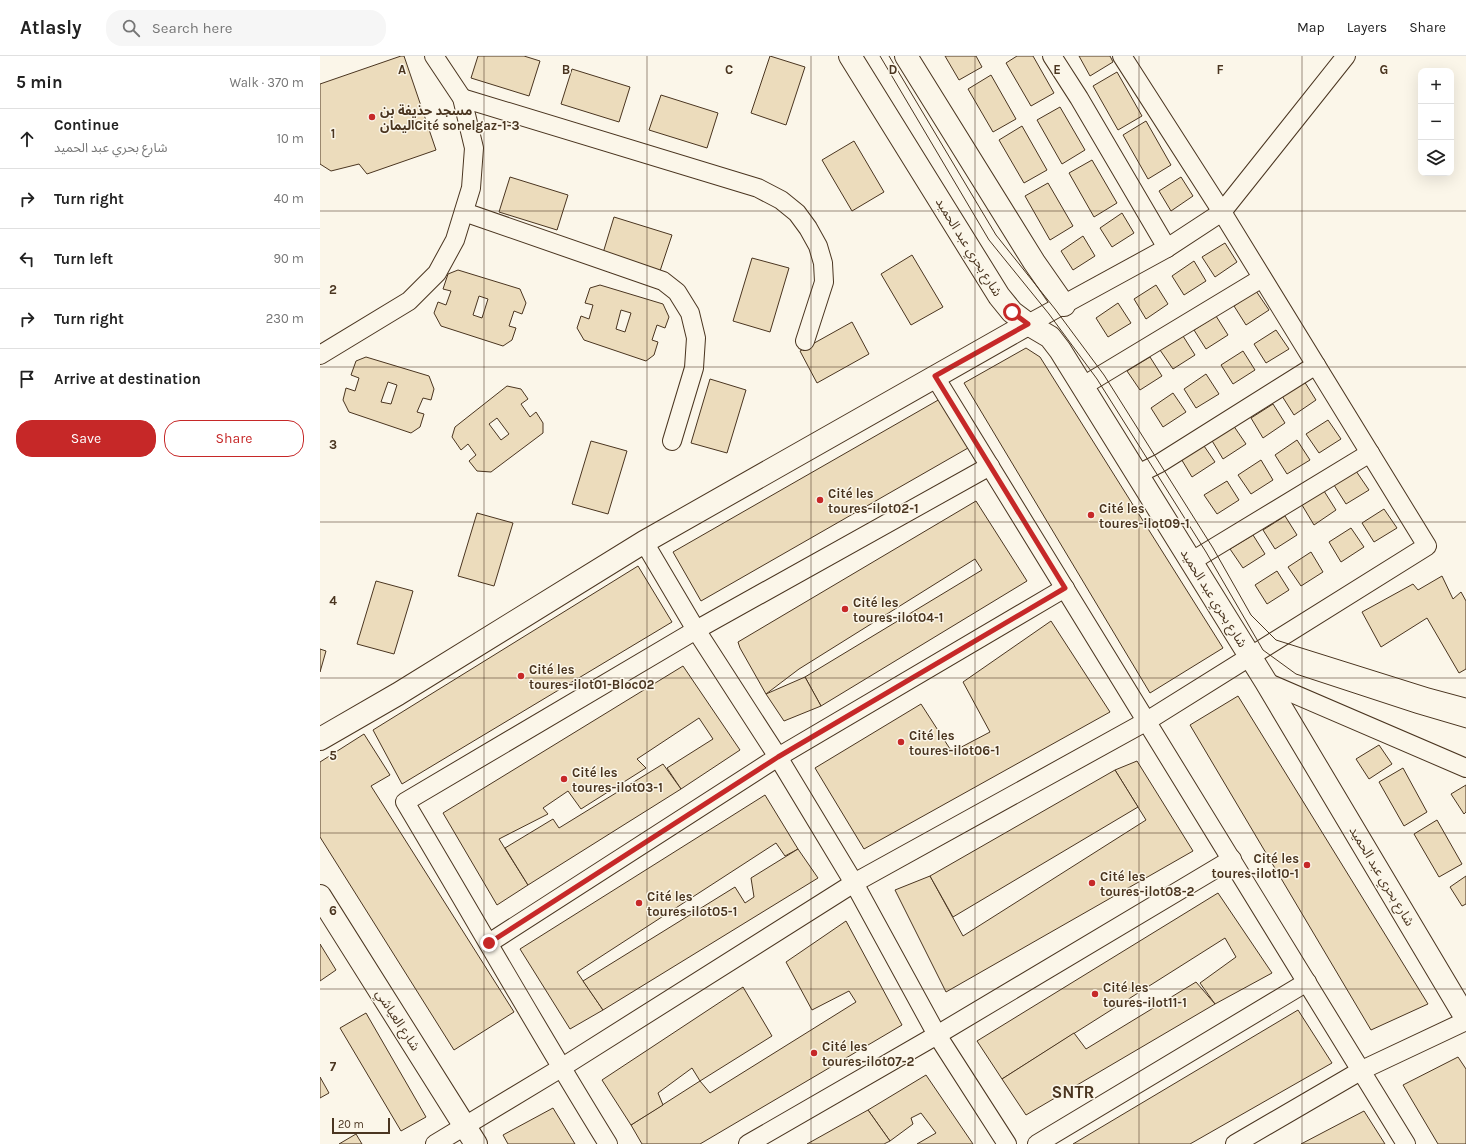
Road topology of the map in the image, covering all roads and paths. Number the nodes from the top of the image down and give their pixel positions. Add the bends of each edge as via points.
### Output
1 (434, 56) edge
2 (850, 56) edge
3 (906, 56) edge
4 (1052, 56) edge
5 (1122, 56) edge
6 (1346, 56) edge
7 (462, 98) junction
8 (464, 212) junction
9 (1222, 212) junction
10 (1167, 248) junction
11 (1262, 278) junction
12 (1064, 305) junction
13 (1028, 324) junction
14 (805, 340) dead end
15 (320, 355) edge
16 (1316, 365) junction
17 (935, 376) junction
18 (1083, 386) junction
19 (672, 441) dead end
20 (1370, 453) junction
21 (990, 466) junction
22 (1138, 474) junction
23 (644, 542) junction
24 (1192, 561) junction
25 (1065, 588) junction
26 (696, 630) junction
27 (1250, 656) junction
28 (1266, 682) junction
29 (1147, 721) junction
30 (320, 740) edge
31 (778, 757) junction
32 (1466, 768) edge
33 (1232, 859) junction
34 (854, 883) junction
35 (320, 896) edge
36 (489, 943) junction
37 (1307, 982) junction
38 (1466, 1019) edge
39 (937, 1035) junction
40 (561, 1068) junction
41 (1362, 1070) junction
42 (471, 1135) edge
43 (435, 1144) edge
44 (608, 1144) edge
45 (748, 1144) edge
46 (1007, 1144) edge
47 (1037, 1144) edge
48 (1235, 1144) edge
49 (1406, 1144) edge

1 - 7 street
2 - 13 street, شارع بحري عبد الحميد via 999,296 1012,312
3 - 12 street via 1034,262
4 - 10 street
5 - 9 street
6 - 9 street
7 - 8 street via 474,148 471,188
7 - 14 street via 758,188 781,200 797,213 808,228 818,246 823,263 824,282
8 - 15 street via 455,240 437,273 409,301
8 - 19 street via 663,282 677,292 690,313 696,338 694,368
9 - 10 street
9 - 11 street
10 - 12 street
11 - 16 street
11 - 18 street
12 - 13 street
13 - 17 street
13 - 18 street, شارع بحري عبد الحميد via 1050,337
16 - 20 street
16 - 22 street via 1160,463
17 - 21 street
17 - 23 street
18 - 22 street, شارع بحري عبد الحميد
20 - 24 street
20 - 27 street via 1427,546
21 - 25 street
21 - 26 street
22 - 24 street, شارع بحري عبد الحميد
23 - 26 street
23 - 30 street
24 - 27 street, شارع بحري عبد الحميد
25 - 29 street
25 - 31 street
26 - 31 street
26 - 36 street via 405,802
27 - 28 street, شارع بحري عبد الحميد
27 - 29 street
28 - 32 street
28 - 38 street, شارع بحري عبد الحميد
29 - 33 street
29 - 34 street
31 - 34 street
31 - 36 street
33 - 37 street
33 - 39 street
34 - 39 street
34 - 40 street
35 - 42 street, شارع العياشي
36 - 40 street
37 - 41 street
37 - 47 street
38 - 41 street
39 - 45 street
39 - 46 street
40 - 42 street
40 - 44 street
41 - 48 street
41 - 49 street
42 - 43 street

